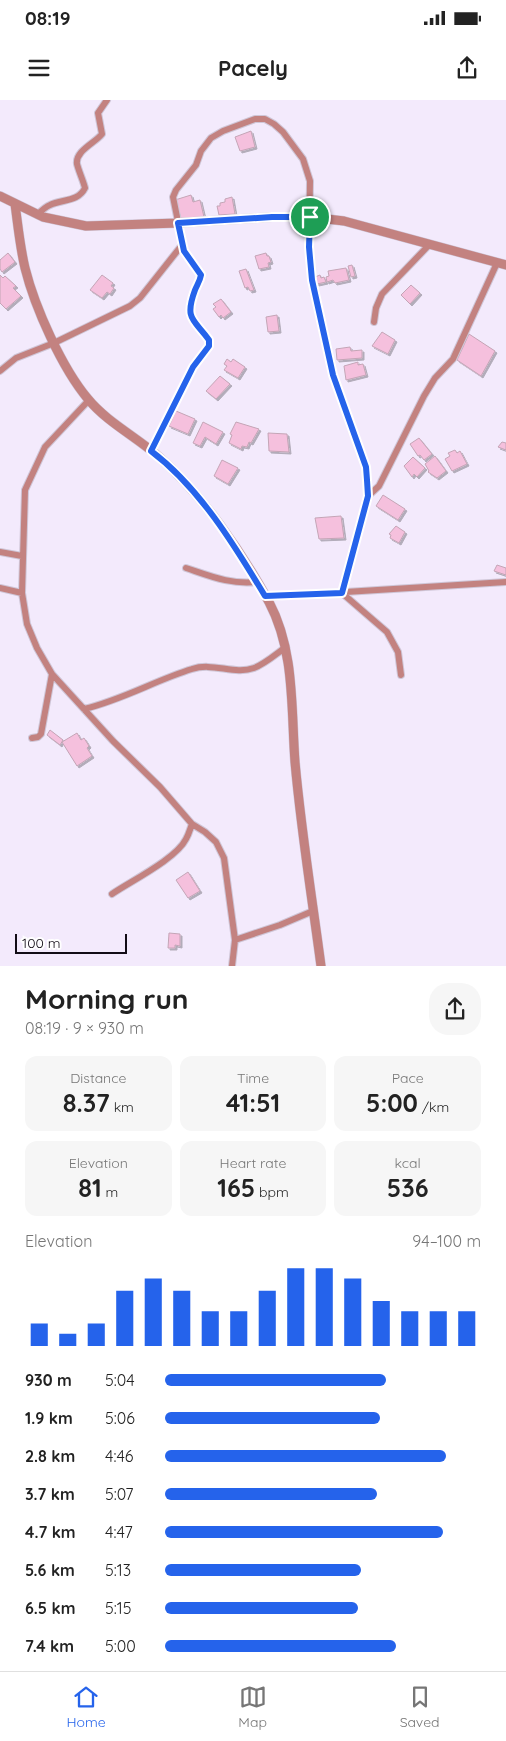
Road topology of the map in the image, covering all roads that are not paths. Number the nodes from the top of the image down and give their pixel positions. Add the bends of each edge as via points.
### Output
1 (107, 100) edge
2 (0, 196) edge
3 (15, 204) junction
4 (37, 214) junction
5 (310, 217) junction
6 (178, 223) junction
7 (182, 245) junction
8 (428, 245) junction
9 (502, 264) edge
10 (374, 322) dead end
11 (54, 343) junction
12 (0, 371) edge
13 (88, 400) junction
14 (151, 451) junction
15 (368, 496) junction
16 (0, 552) edge
17 (22, 556) junction
18 (186, 568) dead end
19 (257, 582) junction
20 (506, 582) edge
21 (0, 588) edge
22 (22, 593) junction
23 (342, 593) junction
24 (265, 596) junction
25 (286, 647) junction
26 (52, 674) junction
27 (401, 675) dead end
28 (84, 709) junction
29 (32, 738) dead end
30 (192, 824) junction
31 (112, 894) dead end
32 (314, 910) junction
33 (235, 940) junction
34 (232, 966) edge
35 (321, 966) edge

1 - 4 street via 98,113 102,134 77,158 85,188 82,193 49,205
2 - 3 street
3 - 4 street
3 - 11 street via 26,270
4 - 6 street via 86,226
5 - 6 street
5 - 6 street via 310,182 303,159 274,124 265,119 255,119 223,130 201,151 173,197
5 - 8 street via 344,221
5 - 15 street via 312,280 333,375 366,467
6 - 7 street
7 - 11 street via 140,298
7 - 14 street via 201,275 190,307 191,320 209,340 209,346 188,374
8 - 9 street
8 - 10 street via 382,294
9 - 15 street via 453,359 424,396 379,486
11 - 12 street via 16,358
11 - 13 street
13 - 14 street
13 - 17 street via 45,448 25,490
14 - 19 street via 191,489
15 - 23 street
16 - 17 street
17 - 22 street
18 - 19 street via 241,584
19 - 24 street
20 - 23 street
21 - 22 street
22 - 26 street via 27,624
23 - 24 street
23 - 27 street via 387,632 398,652
24 - 25 street
25 - 28 street via 255,668 195,668
25 - 32 street
26 - 28 street
26 - 29 street via 41,734
28 - 30 street
30 - 31 street via 178,850
30 - 33 street via 216,842 224,858
32 - 33 street
32 - 35 street
33 - 34 street

